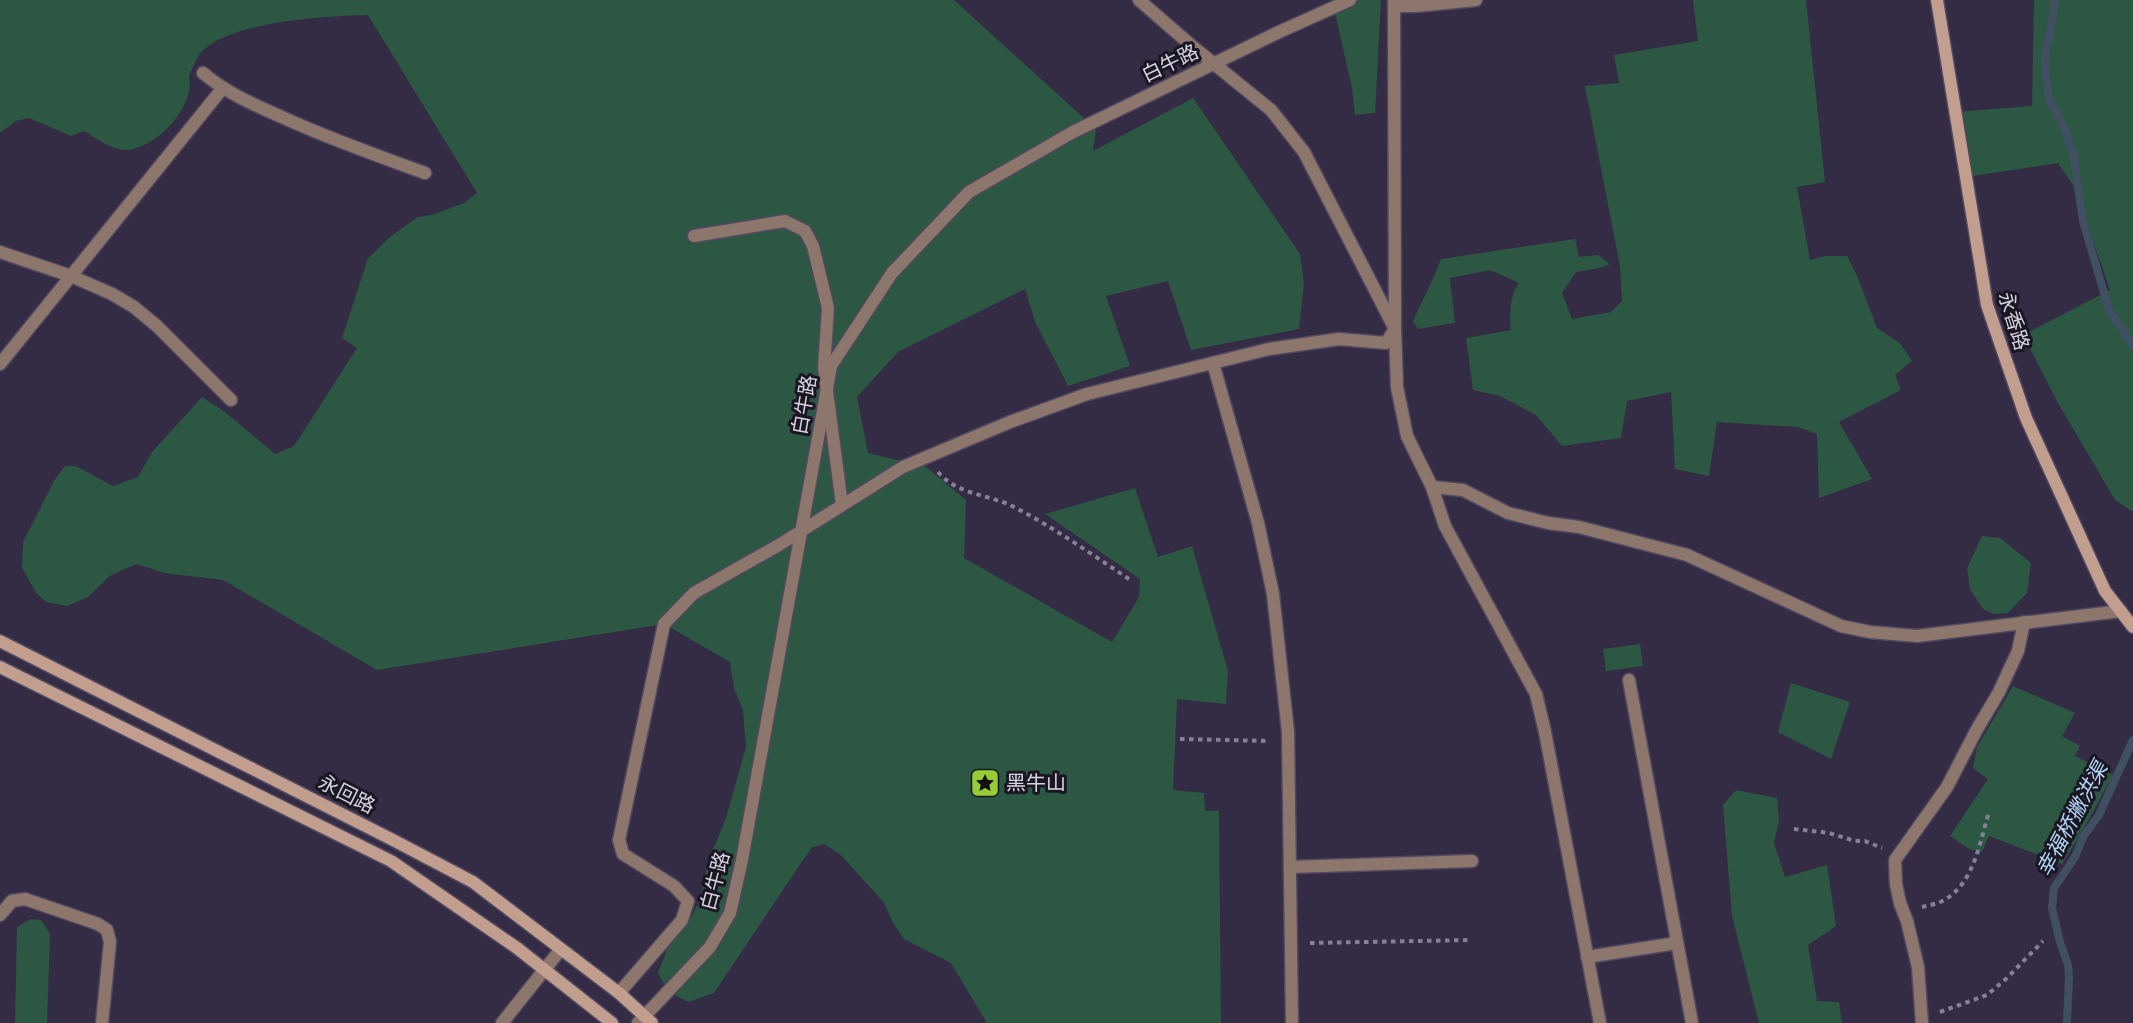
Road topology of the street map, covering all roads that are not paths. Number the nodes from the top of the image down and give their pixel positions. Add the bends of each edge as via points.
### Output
1 (1138, 0) edge
2 (1350, 0) edge
3 (1476, 0) edge
4 (1937, 0) edge
5 (1394, 3) edge
6 (1214, 63) junction
7 (204, 74) dead end
8 (222, 89) junction
9 (425, 173) dead end
10 (694, 236) dead end
11 (0, 252) edge
12 (71, 276) junction
13 (1395, 329) junction
14 (1213, 363) junction
15 (0, 364) edge
16 (826, 391) junction
17 (231, 399) dead end
18 (1432, 487) junction
19 (842, 505) junction
20 (802, 530) junction
21 (2121, 611) junction
22 (2024, 622) junction
23 (2133, 627) edge
24 (0, 641) edge
25 (0, 667) edge
26 (1629, 680) dead end
27 (1472, 861) dead end
28 (1290, 867) junction
29 (0, 915) edge
30 (1677, 943) junction
31 (561, 949) junction
32 (1587, 957) junction
33 (544, 970) junction
34 (619, 993) junction
35 (1922, 1018) edge
36 (645, 1021) edge
37 (102, 1023) edge
38 (502, 1023) edge
39 (612, 1023) edge
40 (1293, 1023) edge
41 (1600, 1023) edge
42 (1692, 1023) edge

1 - 6 street
2 - 6 street, 白牛路
3 - 5 street via 1416,6
4 - 21 main road, 永香路 via 1987,305 2026,418 2105,591
5 - 13 street
6 - 13 street via 1271,110 1304,152
6 - 16 street, 白牛路 via 1073,132 969,192 892,273 831,366
7 - 8 street
8 - 9 street via 320,134
8 - 12 street
10 - 16 street via 785,221 805,231 813,246 828,308
11 - 12 street
12 - 15 street
12 - 17 street via 134,307
13 - 14 street via 1386,343 1339,339 1298,343
13 - 18 street via 1397,387 1407,436
14 - 19 street via 1087,394 1010,422 903,466
14 - 28 street via 1258,523 1273,594 1288,742
16 - 19 street
16 - 20 street, 白牛路
18 - 22 street via 1463,490 1508,513 1687,555 1841,626 1917,636
18 - 32 street via 1453,543 1536,694
19 - 20 street
20 - 34 street via 694,593 664,624 619,840 623,854 674,886 688,901 682,920
20 - 36 street, 白牛路 via 730,913 710,947
21 - 22 street
21 - 23 main road, 永香路
22 - 35 street via 2018,651 1999,692 1947,787 1895,860 1896,884 1918,967
24 - 31 main road, 永回路 via 473,882
25 - 33 main road, 永回路 via 391,861
26 - 30 street
27 - 28 street
28 - 40 street
29 - 37 street via 12,901 26,899 106,930 110,942
30 - 32 street
30 - 42 street
31 - 33 street
31 - 34 main road, 永回路
32 - 41 street
33 - 38 street
33 - 39 main road, 永回路
34 - 36 main road, 永回路

